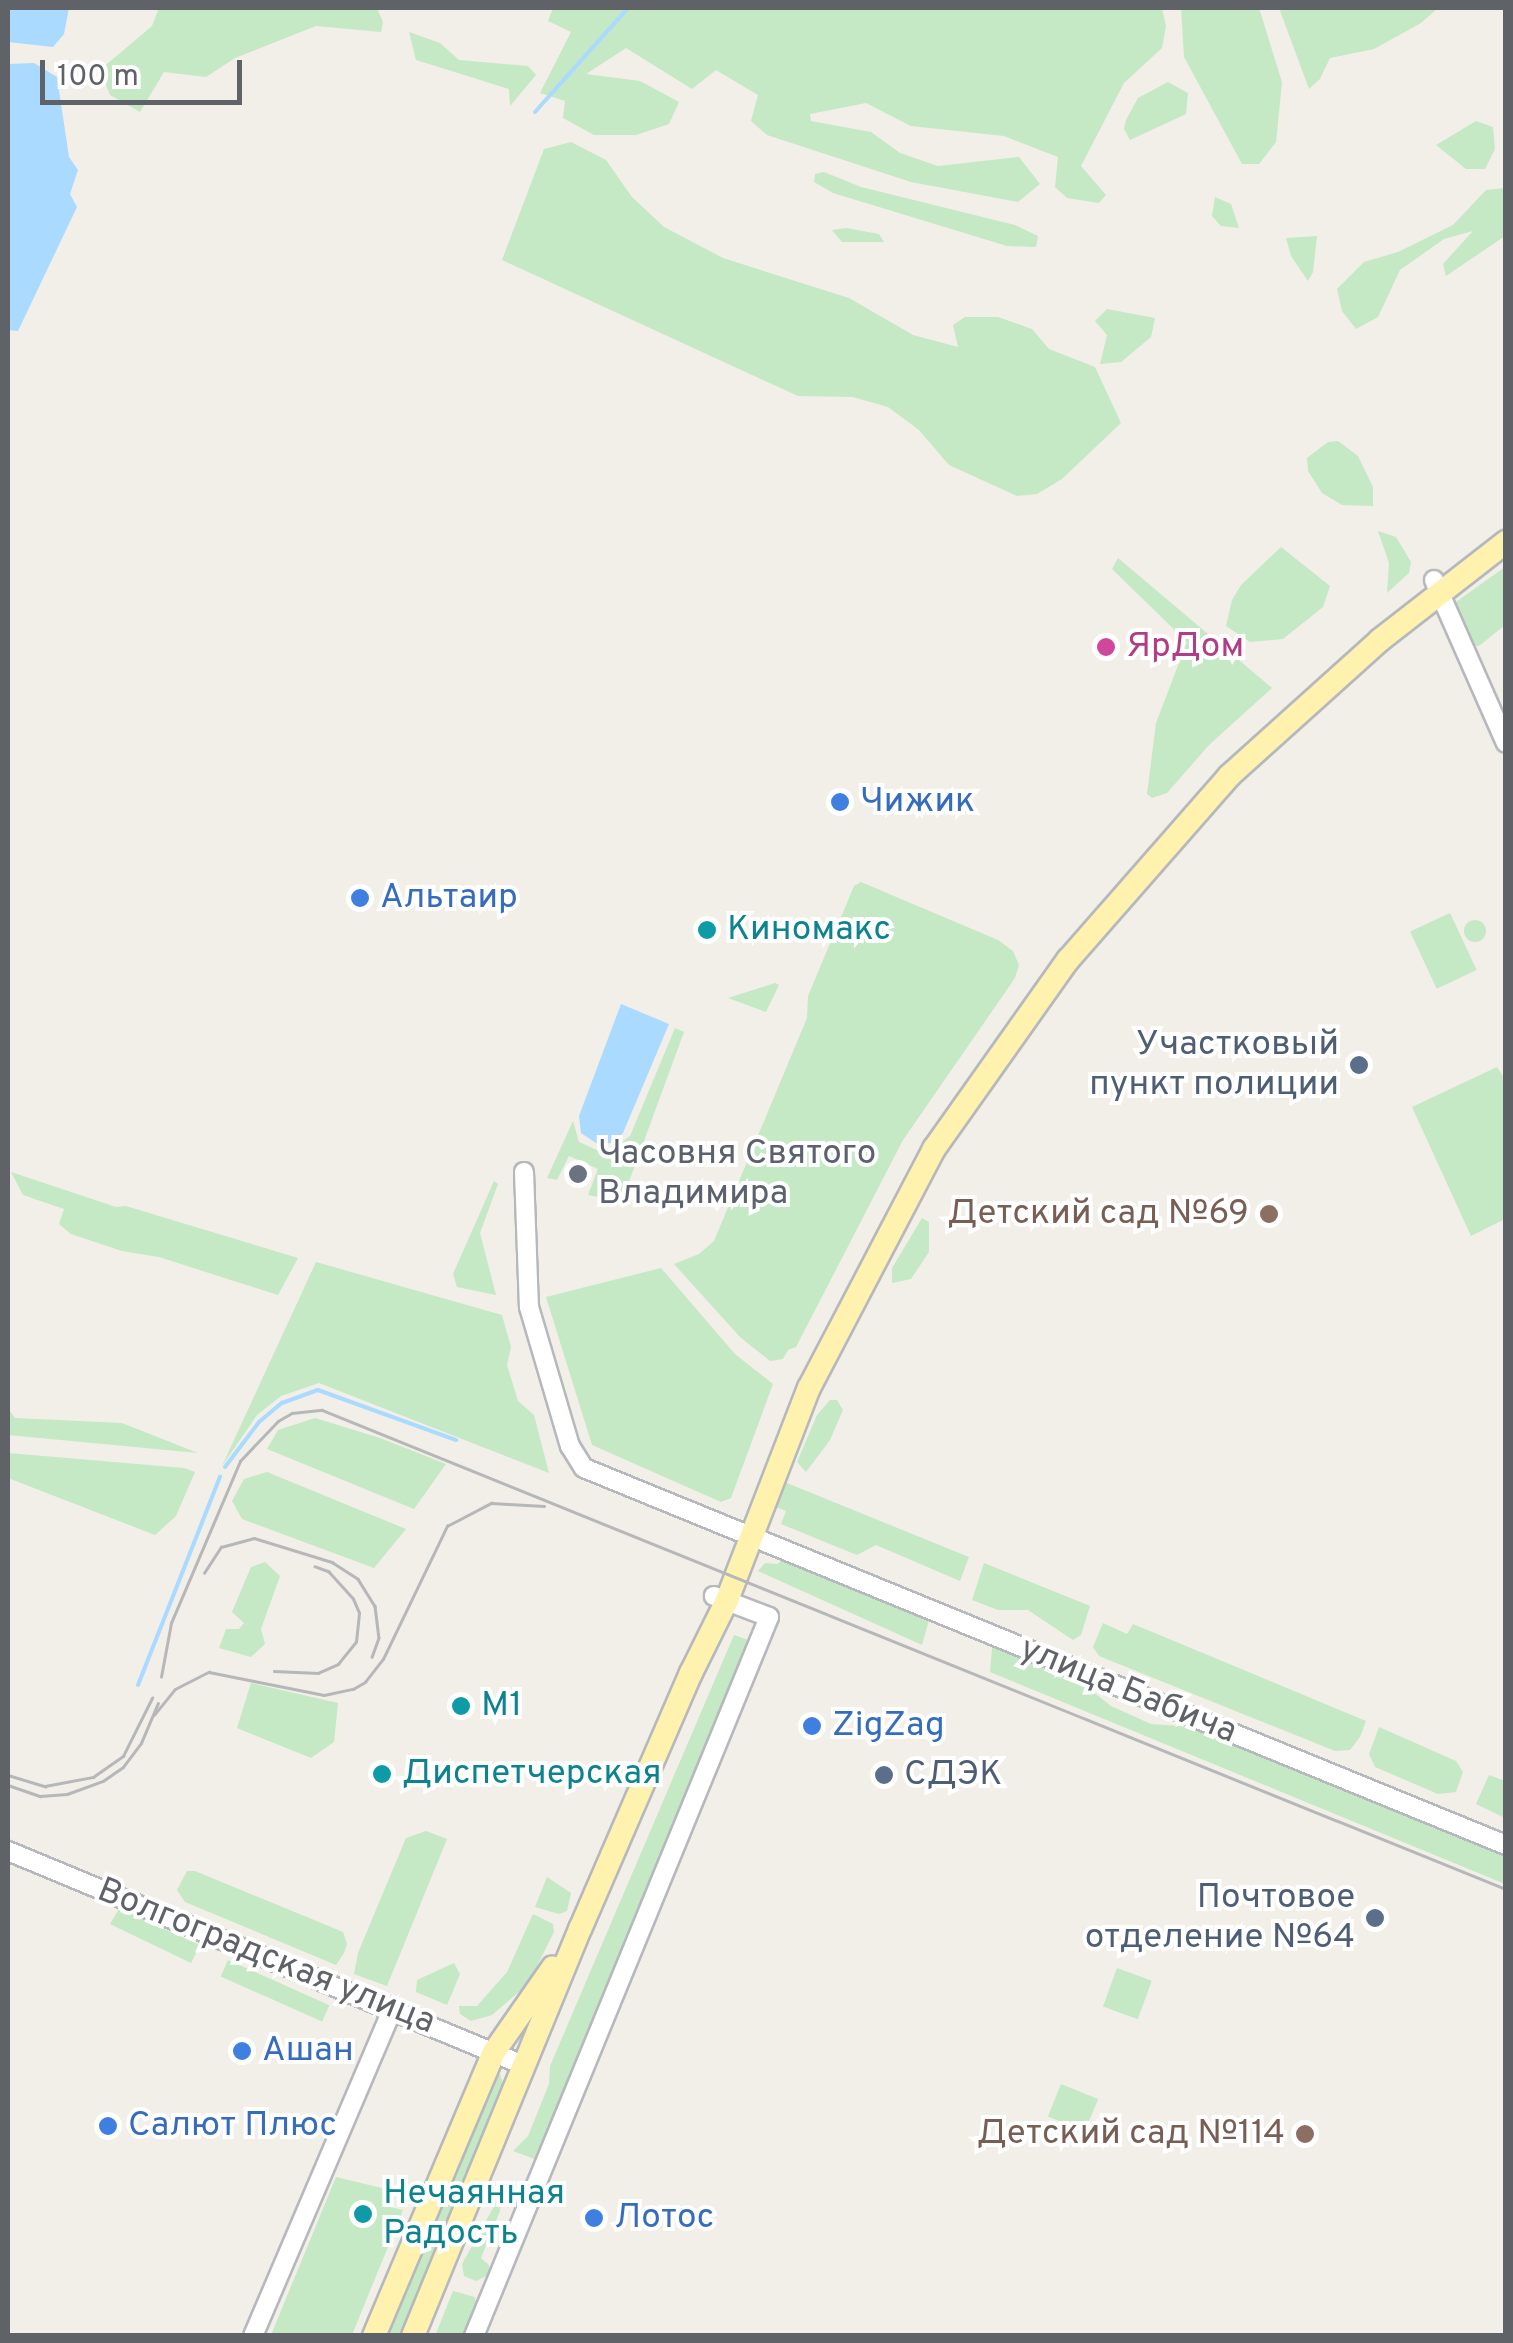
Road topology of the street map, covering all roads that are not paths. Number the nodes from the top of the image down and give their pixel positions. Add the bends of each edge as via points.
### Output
1 (1506, 528) edge
2 (1506, 542) edge
3 (1436, 585) junction
4 (1506, 743) edge
5 (524, 1172) dead end
6 (744, 1533) junction
7 (721, 1598) junction
8 (1506, 1845) edge
9 (8, 1851) edge
10 (580, 1927) junction
11 (393, 2007) junction
12 (494, 2052) junction
13 (523, 2065) junction
14 (253, 2336) edge
15 (374, 2336) edge
16 (413, 2336) edge
17 (474, 2336) edge

1 - 3 main road
2 - 3 main road
3 - 4 street
3 - 6 main road via 1229,776 1119,898 993,1060 905,1198
5 - 6 street, улица Бабича via 529,1308 572,1451 580,1464
6 - 7 main road
6 - 8 street, улица Бабича
7 - 10 main road
7 - 17 street via 769,1617
9 - 11 street, Волгоградская улица
10 - 12 main road
10 - 13 main road
11 - 12 street, Волгоградская улица
11 - 14 street
12 - 13 street, Волгоградская улица
12 - 15 main road
13 - 16 main road

